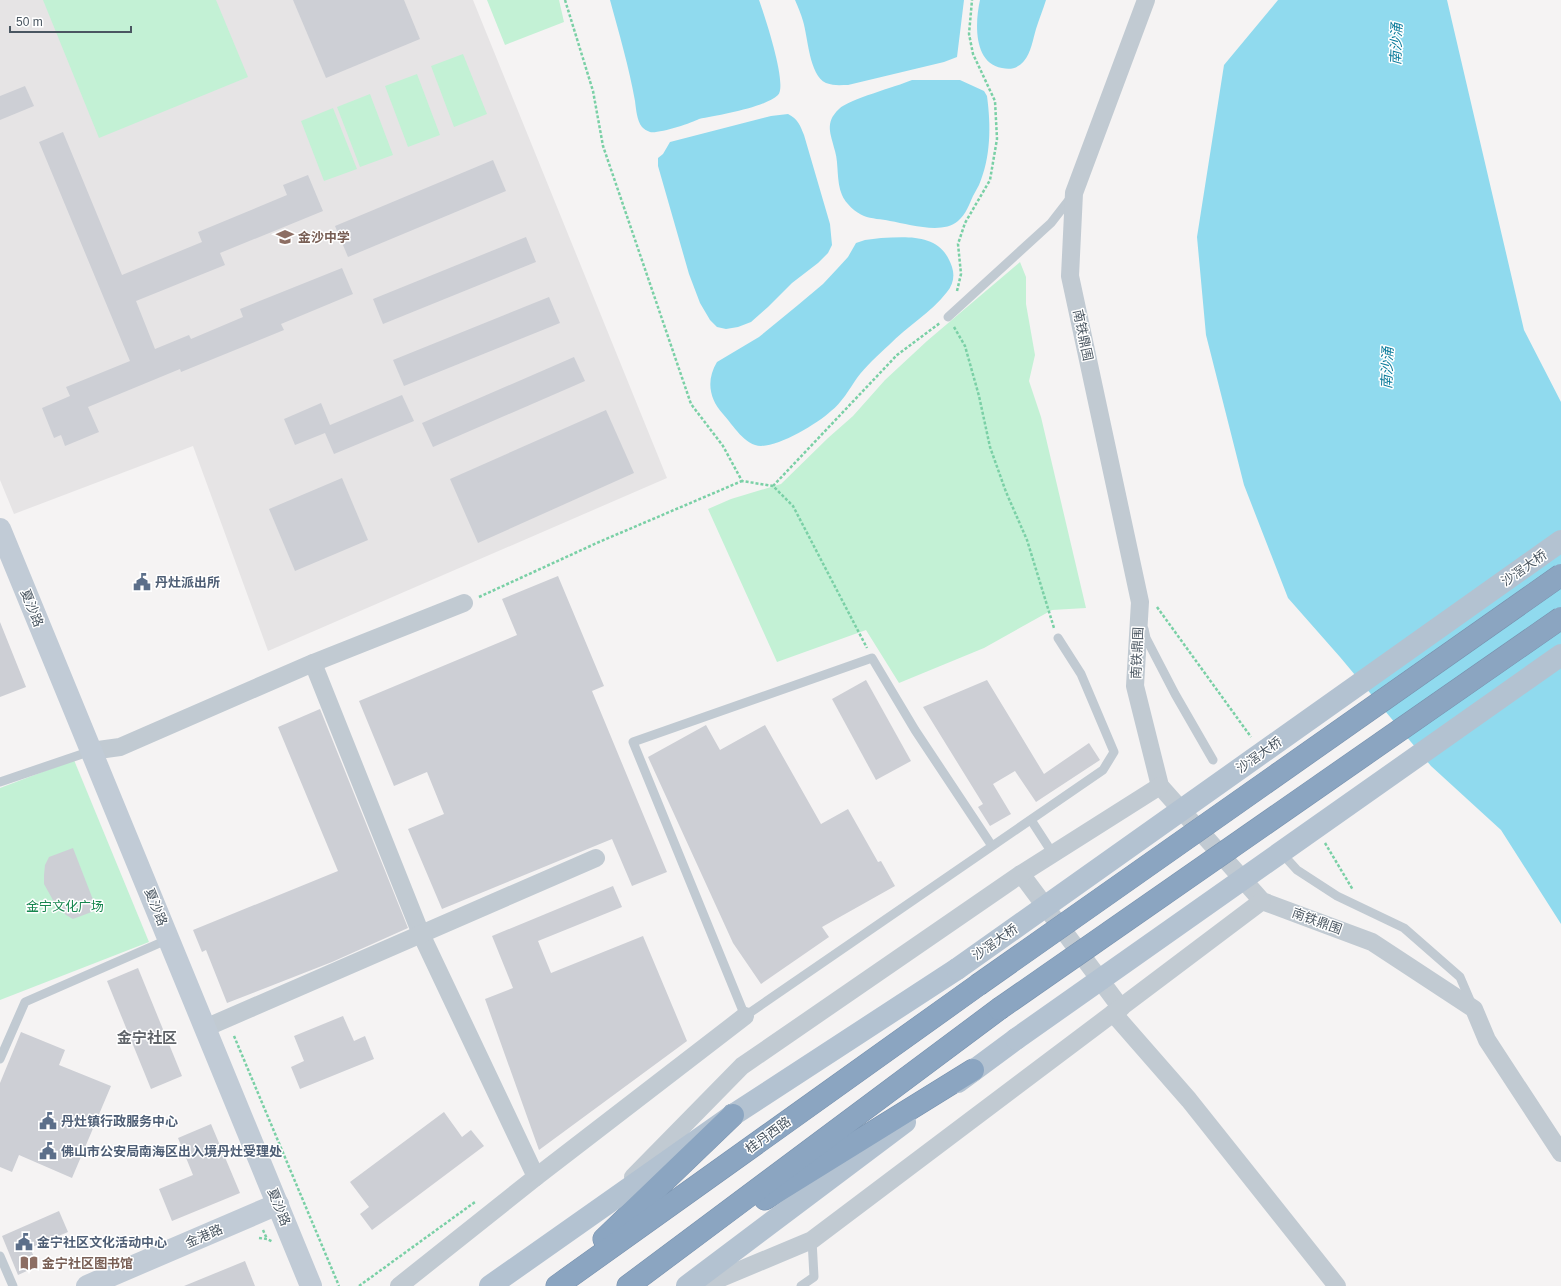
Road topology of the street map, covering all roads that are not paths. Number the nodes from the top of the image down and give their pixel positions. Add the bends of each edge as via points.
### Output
1 (1146, 0) edge
2 (1074, 193) junction
3 (948, 317) road end
4 (0, 529) edge
5 (1561, 541) edge
6 (1561, 575) edge
7 (1140, 602) junction
8 (464, 603) road end
9 (1561, 618) edge
10 (1058, 638) road end
11 (1561, 655) edge
12 (313, 663) junction
13 (91, 751) junction
14 (1213, 760) dead end
15 (0, 782) edge
16 (1160, 786) junction
17 (1030, 820) junction
18 (992, 846) junction
19 (1053, 854) junction
20 (596, 858) dead end
21 (1287, 859) dead end
22 (1021, 874) junction
23 (1262, 901) junction
24 (421, 934) junction
25 (169, 939) junction
26 (978, 985) joint
27 (1474, 1009) junction
28 (1117, 1010) junction
29 (745, 1016) junction
30 (205, 1028) junction
31 (0, 1059) edge
32 (973, 1070) junction
33 (733, 1116) junction
34 (1561, 1153) edge
35 (536, 1177) junction
36 (278, 1204) junction
37 (607, 1204) junction
38 (812, 1240) junction
39 (0, 1256) edge
40 (633, 1282) edge
41 (13, 1286) edge
42 (87, 1286) edge
43 (311, 1286) edge
44 (398, 1286) edge
45 (490, 1286) edge
46 (556, 1286) edge
47 (687, 1286) edge
48 (702, 1286) edge
49 (801, 1286) edge
50 (1337, 1286) edge

1 - 2 street, 南铁鼎围
2 - 3 lane via 1051,223
2 - 7 street, 南铁鼎围 via 1070,276
4 - 13 street, 夏沙路
5 - 33 main road, 沙滘大桥, bridge via 957,969
6 - 26 highway, 沙滘大桥, bridge
7 - 14 lane via 1146,638
7 - 16 street, 南铁鼎围 via 1135,686
8 - 12 street
9 - 40 highway, bridge via 999,1009
10 - 17 lane via 1081,674 1114,752 1103,770
11 - 32 main road, bridge
12 - 13 street via 120,747
12 - 24 street
13 - 15 lane
13 - 25 street, 夏沙路
16 - 19 street
16 - 23 street, 南铁鼎围
17 - 18 lane
17 - 19 lane
18 - 29 lane
18 - 29 lane via 915,730 872,658 633,742
19 - 22 street
20 - 24 street
21 - 27 lane via 1297,870 1337,896 1404,928 1460,977
22 - 28 street
22 - 37 street via 742,1066
23 - 27 street, 南铁鼎围 via 1372,942
23 - 28 street
24 - 30 street
24 - 35 street
25 - 30 street, 夏沙路
25 - 31 lane via 25,1002
26 - 46 highway, 桂丹西路
27 - 34 street via 1487,1040
28 - 38 street
28 - 50 street
29 - 35 street
30 - 36 street, 夏沙路
32 - 40 highway
32 - 47 main road
33 - 37 main road, 沙滘大桥
33 - 46 highway
35 - 44 street
36 - 42 street, 金港路
36 - 43 street, 夏沙路
37 - 45 main road, 沙滘大桥
38 - 48 street
38 - 49 lane via 814,1277
39 - 41 lane

